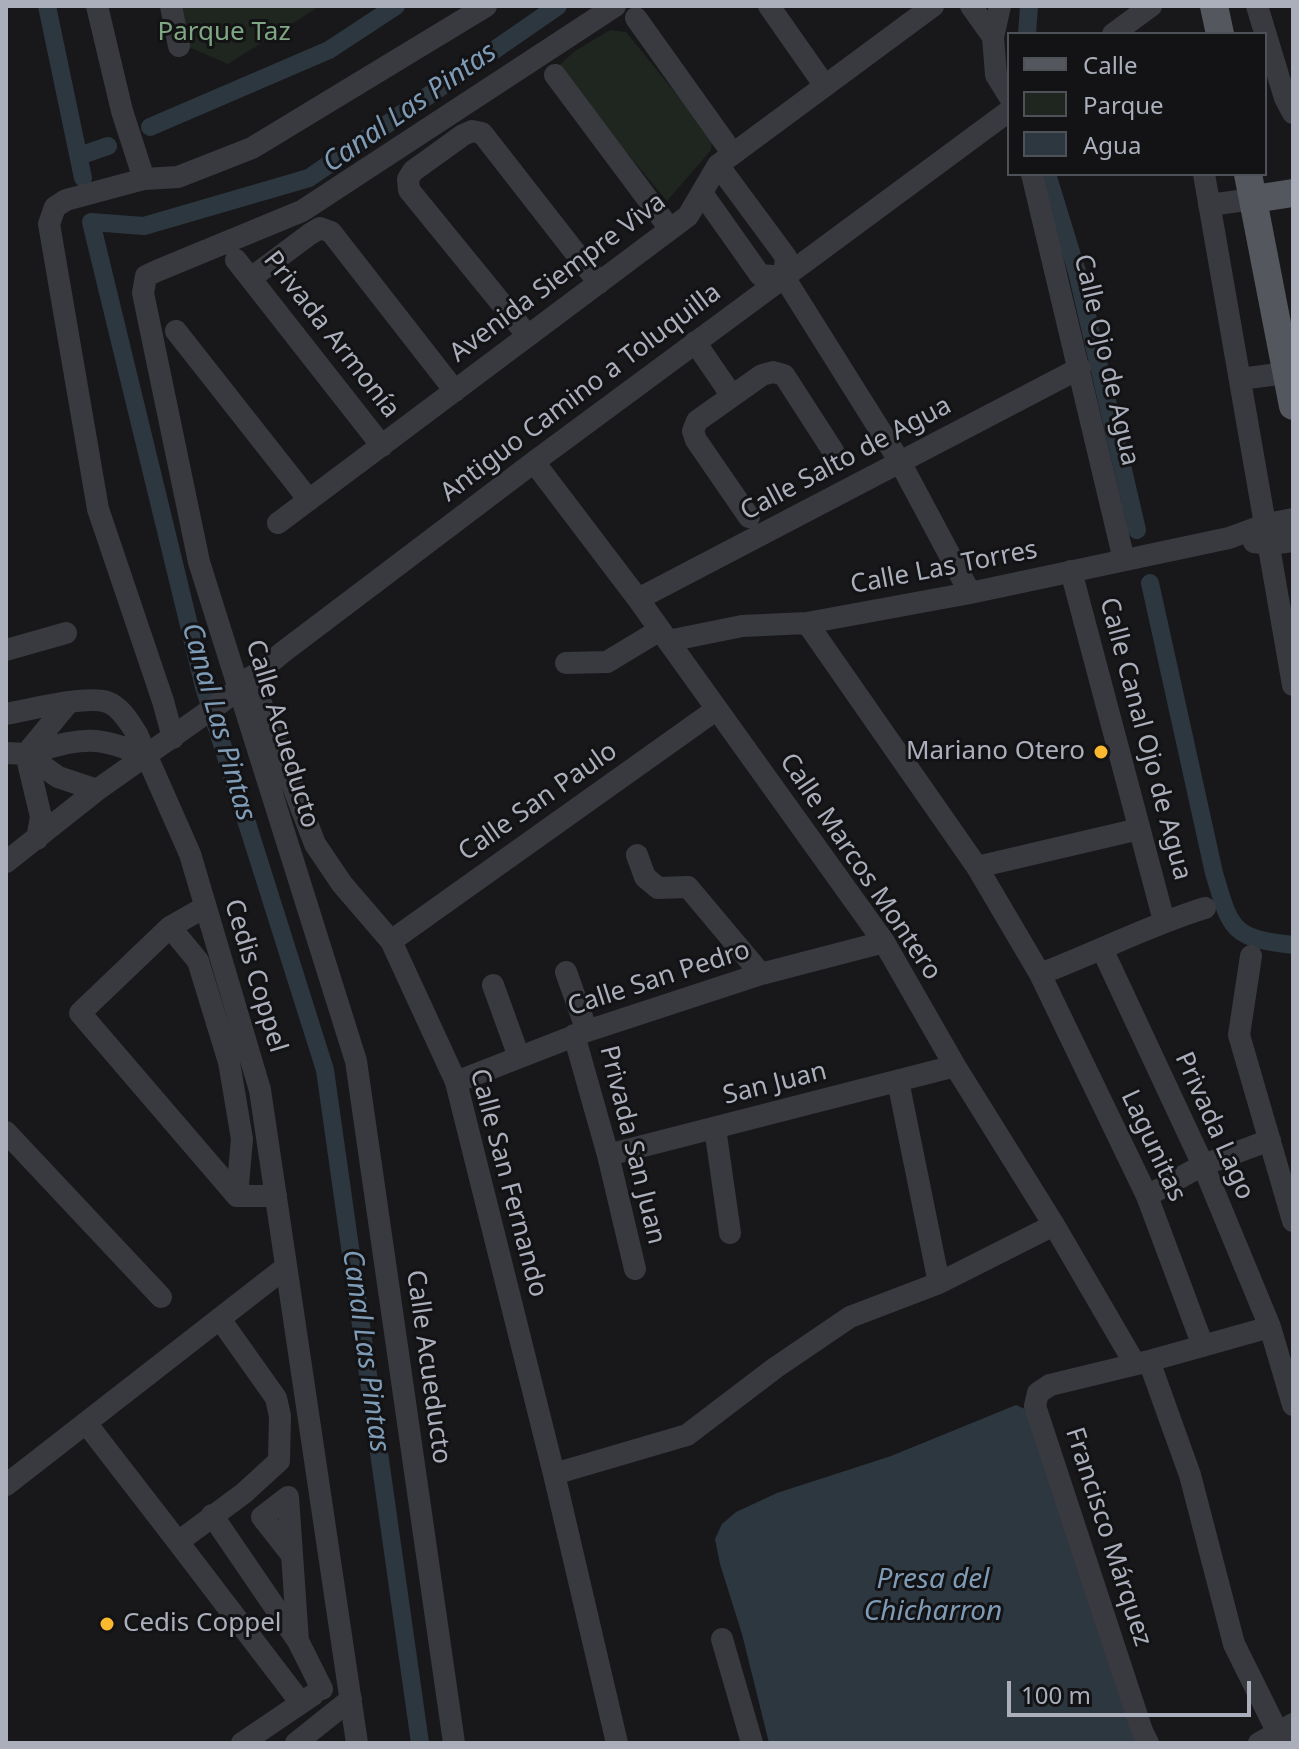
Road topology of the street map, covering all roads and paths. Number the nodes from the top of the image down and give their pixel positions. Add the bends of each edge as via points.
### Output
1 (97, 6) edge
2 (171, 6) edge
3 (486, 6) edge
4 (615, 6) edge
5 (769, 6) edge
6 (971, 6) edge
7 (1000, 6) edge
8 (1151, 6) edge
9 (1214, 6) edge
10 (1257, 6) edge
11 (920, 10) edge
12 (636, 18) dead end
13 (1116, 32) edge
14 (1220, 32) edge
15 (1265, 32) edge
16 (993, 37) junction
17 (1267, 39) edge
18 (179, 46) dead end
19 (555, 75) dead end
20 (825, 86) junction
21 (1007, 93) edge
22 (1007, 112) edge
23 (1293, 113) edge
24 (726, 159) junction
25 (1032, 176) edge
26 (1204, 176) edge
27 (144, 179) junction
28 (1251, 187) edge
29 (702, 193) junction
30 (1293, 193) edge
31 (1209, 205) junction
32 (670, 229) junction
33 (236, 260) dead end
34 (784, 277) junction
35 (251, 278) junction
36 (599, 283) junction
37 (176, 331) dead end
38 (528, 336) junction
39 (695, 342) junction
40 (1080, 368) junction
41 (1286, 373) junction
42 (1240, 379) junction
43 (455, 391) junction
44 (732, 396) junction
45 (1293, 406) edge
46 (382, 446) junction
47 (833, 451) dead end
48 (534, 462) junction
49 (900, 462) junction
50 (309, 500) junction
51 (749, 517) dead end
52 (1293, 519) edge
53 (278, 523) dead end
54 (1268, 534) junction
55 (1293, 541) edge
56 (1124, 560) junction
57 (1071, 571) junction
58 (970, 593) junction
59 (638, 599) junction
60 (807, 623) junction
61 (66, 633) dead end
62 (664, 636) junction
63 (6, 650) edge
64 (566, 663) dead end
65 (1293, 685) edge
66 (238, 688) junction
67 (69, 702) junction
68 (717, 709) junction
69 (6, 714) edge
70 (182, 731) junction
71 (16, 754) edge
72 (145, 756) junction
73 (97, 790) junction
74 (1139, 829) junction
75 (37, 839) junction
76 (637, 855) dead end
77 (6, 862) edge
78 (977, 867) junction
79 (205, 907) junction
80 (1205, 908) dead end
81 (1164, 921) junction
82 (170, 927) junction
83 (391, 941) junction
84 (884, 942) junction
85 (1103, 951) junction
86 (1251, 956) dead end
87 (566, 972) dead end
88 (761, 974) junction
89 (1040, 974) junction
90 (493, 985) dead end
91 (580, 1033) junction
92 (519, 1057) junction
93 (955, 1066) junction
94 (898, 1081) junction
95 (456, 1082) junction
96 (715, 1128) junction
97 (6, 1132) edge
98 (1270, 1140) junction
99 (608, 1155) junction
100 (1203, 1165) junction
101 (237, 1196) junction
102 (276, 1196) junction
103 (1147, 1196) junction
104 (1293, 1221) edge
105 (1054, 1225) junction
106 (730, 1233) dead end
107 (286, 1267) junction
108 (635, 1269) dead end
109 (939, 1283) junction
110 (161, 1297) dead end
111 (220, 1319) junction
112 (1270, 1327) junction
113 (1203, 1346) junction
114 (1142, 1363) junction
115 (1293, 1405) edge
116 (86, 1423) junction
117 (554, 1474) junction
118 (6, 1485) edge
119 (212, 1515) junction
120 (178, 1542) junction
121 (291, 1554) dead end
122 (722, 1639) dead end
123 (298, 1641) junction
124 (347, 1672) junction
125 (322, 1689) junction
126 (351, 1699) junction
127 (301, 1703) junction
128 (1278, 1736) edge
129 (242, 1743) edge
130 (296, 1743) edge
131 (357, 1743) edge
132 (454, 1743) edge
133 (617, 1743) edge
134 (752, 1743) edge
135 (1148, 1743) edge

1 - 27 street
2 - 18 street
3 - 27 street via 252,148 178,177
4 - 66 street, Calle Acueducto via 302,211 146,276 143,293 199,562
5 - 20 street
6 - 16 street
7 - 16 street
8 - 13 street
9 - 14 main road
10 - 15 street
11 - 20 street, Avenida Siempre Viva
12 - 24 street
16 - 21 street via 996,75
17 - 23 street
19 - 32 street
20 - 24 street, Avenida Siempre Viva
22 - 34 street, Antiguo Camino a Toluquilla
24 - 29 street, Avenida Siempre Viva
24 - 34 street via 786,257
25 - 40 street, Calle Ojo de Agua
26 - 31 street
27 - 70 street via 66,200 55,207 49,224 98,509
28 - 30 main road
28 - 31 street
28 - 41 main road
29 - 32 street, Avenida Siempre Viva via 688,216
29 - 34 street via 760,275
31 - 42 street
32 - 36 street, Avenida Siempre Viva
33 - 35 street, Privada Armonía
34 - 39 street, Antiguo Camino a Toluquilla
34 - 49 street
35 - 43 street via 320,228 331,232
35 - 46 street, Privada Armonía
36 - 38 street, Avenida Siempre Viva
36 - 38 street via 482,133 463,135 413,171 409,190
37 - 50 street
38 - 43 street, Avenida Siempre Viva
39 - 44 street
39 - 48 street, Antiguo Camino a Toluquilla
40 - 49 street, Calle Salto de Agua
40 - 56 street, Calle Ojo de Agua
41 - 42 street
41 - 45 main road
42 - 54 street
43 - 46 street, Avenida Siempre Viva
44 - 47 street via 762,375 784,375
44 - 51 street via 697,421 693,431
46 - 50 street, Avenida Siempre Viva
48 - 59 street, Calle Marcos Montero
48 - 66 street, Antiguo Camino a Toluquilla
49 - 58 street
49 - 59 street, Calle Salto de Agua
50 - 53 street, Avenida Siempre Viva
52 - 54 street, Calle Las Torres
54 - 55 street, Calle Las Torres
54 - 56 street, Calle Las Torres
54 - 65 street
56 - 57 street, Calle Las Torres
57 - 58 street, Calle Las Torres
57 - 74 street, Calle Canal Ojo de Agua
58 - 60 street, Calle Las Torres
59 - 62 street, Calle Marcos Montero
60 - 62 street, Calle Las Torres
60 - 78 street, Lagunitas
61 - 63 street
62 - 64 street, Calle Las Torres via 607,662
62 - 68 street, Calle Marcos Montero
66 - 70 street, Antiguo Camino a Toluquilla
66 - 83 street, Calle San Fernando via 315,844
66 - 132 street, Calle Acueducto via 356,1061
67 - 69 street, Cedis Coppel
67 - 71 street
67 - 72 street, Cedis Coppel via 107,702 125,716
68 - 83 street, Calle San Paulo
68 - 84 street, Calle Marcos Montero
70 - 72 street, Antiguo Camino a Toluquilla
71 - 72 street via 82,739 115,742
71 - 73 street
71 - 75 street via 41,817
72 - 73 street, Antiguo Camino a Toluquilla
72 - 79 street, Cedis Coppel via 190,854
73 - 75 street, Antiguo Camino a Toluquilla
74 - 78 street
74 - 81 street, Calle Canal Ojo de Agua
75 - 77 street, Antiguo Camino a Toluquilla
76 - 88 street via 645,877 658,888 688,887
78 - 89 street, Lagunitas
79 - 82 street
79 - 102 street, Cedis Coppel via 260,1090
80 - 81 street
81 - 85 street
82 - 101 street via 198,961 229,1062 242,1139
82 - 101 street via 80,1013
83 - 95 street, Calle San Fernando
84 - 88 street, Calle San Pedro
84 - 93 street, Calle Marcos Montero
85 - 89 street
85 - 100 street, Privada Lago
86 - 98 street via 1239,1035
87 - 91 street, Privada San Juan
88 - 91 street, Calle San Pedro
89 - 103 street, Lagunitas
90 - 92 street
91 - 92 street, Calle San Pedro
91 - 99 street, Privada San Juan
92 - 95 street, Calle San Pedro
93 - 94 street, San Juan
93 - 105 street, Calle Marcos Montero
94 - 96 street, San Juan
94 - 109 street
95 - 117 street, Calle San Fernando
96 - 99 street, San Juan
96 - 106 street
97 - 110 street
98 - 100 street
98 - 104 street
99 - 108 street, Privada San Juan
100 - 103 street
100 - 112 street, Privada Lago
101 - 102 street
102 - 107 street, Cedis Coppel
103 - 113 street, Lagunitas
105 - 109 street
105 - 114 street, Calle Marcos Montero
107 - 111 street
107 - 124 street, Cedis Coppel
109 - 117 street via 850,1317 687,1435
111 - 116 street
111 - 119 street via 276,1398 279,1461
112 - 113 street
112 - 115 street, Privada Lago
113 - 114 street
114 - 128 street, Calle Marcos Montero via 1190,1475 1234,1644
114 - 135 street, Francisco Márquez via 1050,1385 1038,1393 1035,1406
116 - 118 street
116 - 120 street
117 - 133 street, Calle San Fernando
119 - 120 street
119 - 123 street
120 - 127 street
121 - 123 street
122 - 134 street
123 - 125 street
124 - 125 street
124 - 126 street, Cedis Coppel
125 - 127 street
126 - 130 street
126 - 131 street, Cedis Coppel
127 - 129 street

